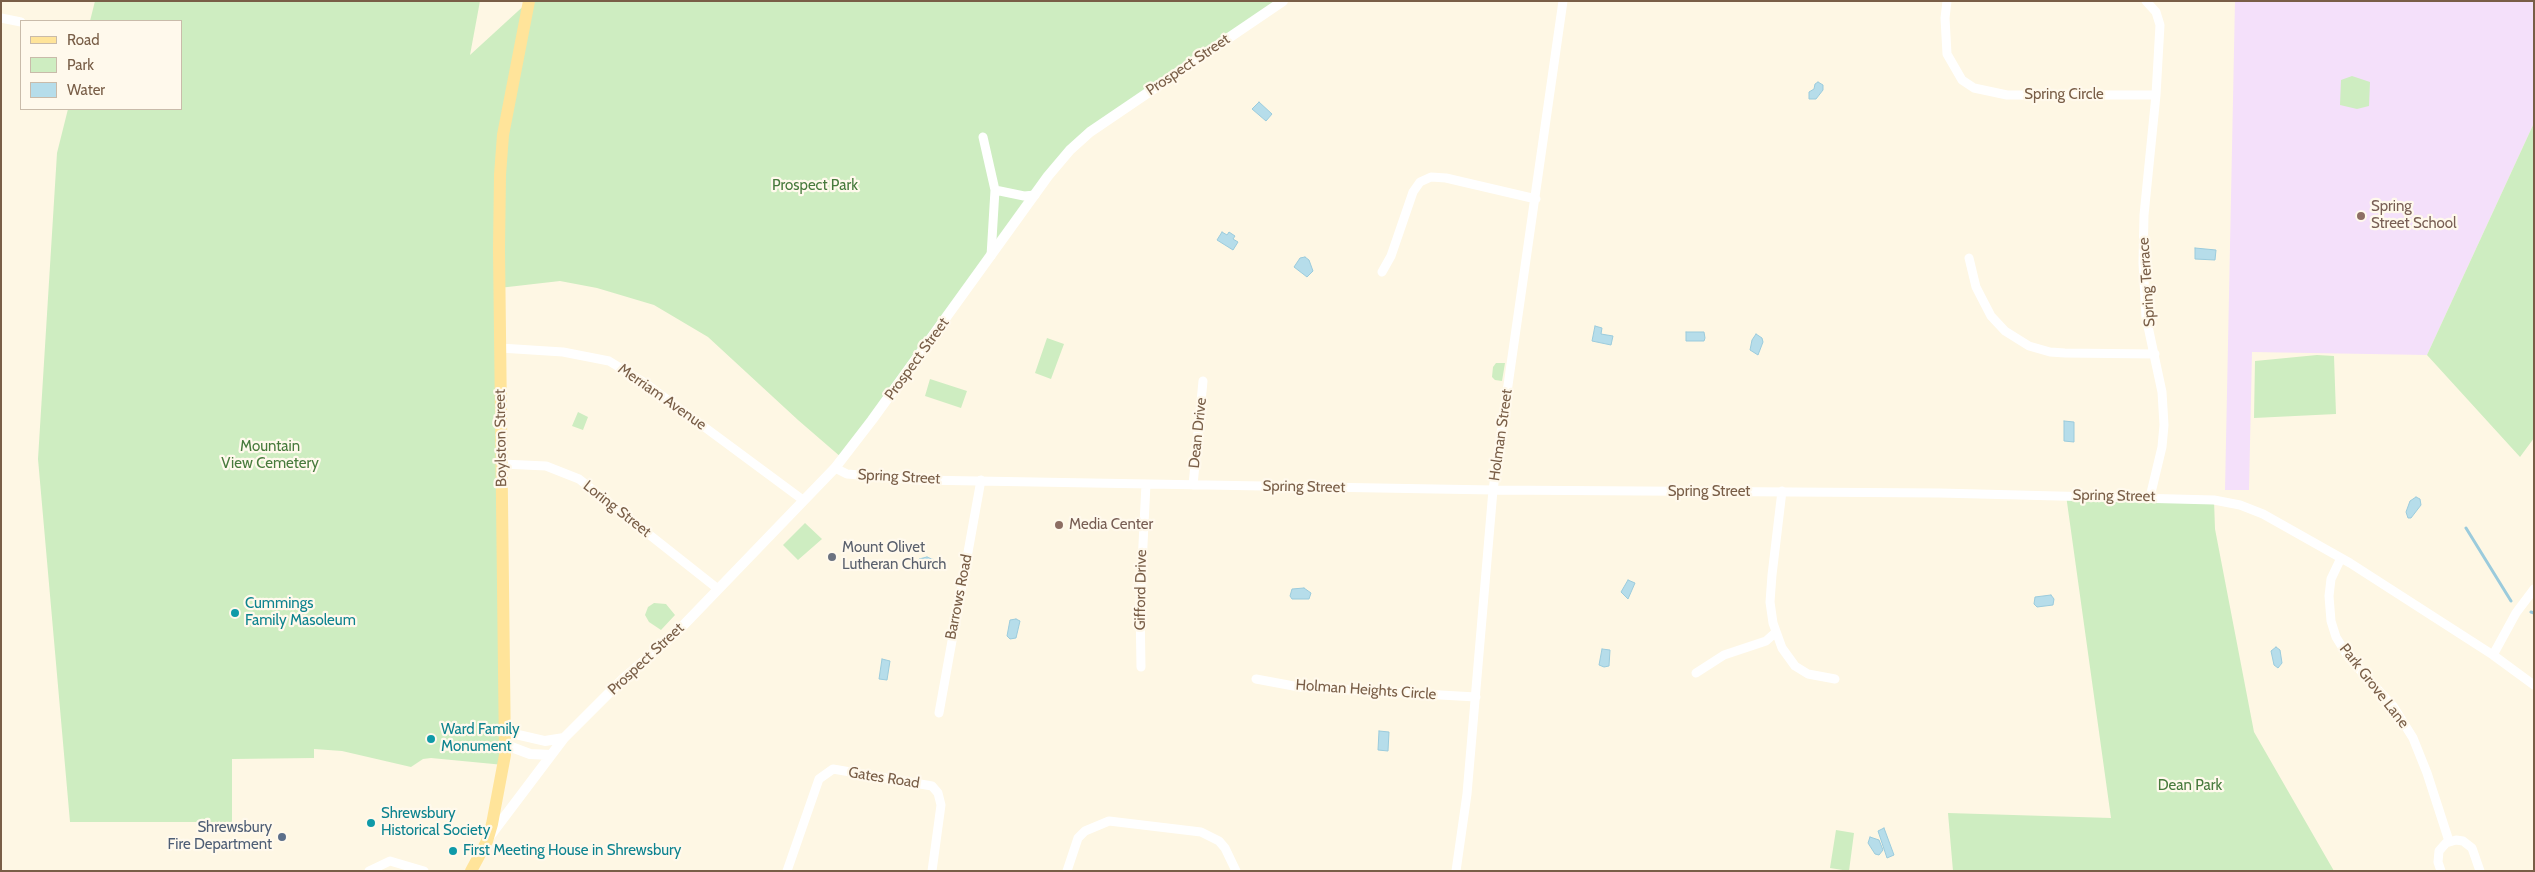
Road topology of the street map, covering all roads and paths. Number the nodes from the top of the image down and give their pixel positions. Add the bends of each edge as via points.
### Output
1 (1283, 1) edge
2 (1563, 1) edge
3 (1948, 1) edge
4 (2146, 1) edge
5 (527, 2) edge
6 (1, 18) edge
7 (20, 22) edge
8 (2156, 95) junction
9 (983, 137) dead end
10 (995, 190) junction
11 (1035, 195) junction
12 (1536, 199) junction
13 (991, 256) junction
14 (1970, 258) dead end
15 (1382, 272) dead end
16 (500, 348) junction
17 (2155, 354) junction
18 (1203, 381) dead end
19 (502, 464) junction
20 (835, 468) junction
21 (981, 480) junction
22 (1146, 484) junction
23 (1193, 485) junction
24 (1493, 490) junction
25 (1782, 491) junction
26 (2150, 497) junction
27 (803, 500) junction
28 (2341, 558) junction
29 (718, 589) junction
30 (2534, 589) edge
31 (1776, 632) junction
32 (2493, 655) junction
33 (1141, 667) dead end
34 (1696, 673) dead end
35 (1256, 679) dead end
36 (1835, 679) dead end
37 (2534, 685) edge
38 (1476, 697) junction
39 (938, 714) dead end
40 (506, 732) junction
41 (564, 738) junction
42 (506, 746) junction
43 (552, 755) junction
44 (487, 841) junction
45 (2449, 841) junction
46 (369, 871) edge
47 (424, 871) edge
48 (471, 871) edge
49 (787, 871) edge
50 (932, 871) edge
51 (1067, 871) edge
52 (1236, 871) edge
53 (1456, 871) edge
54 (2441, 871) edge
55 (2480, 871) edge

1 - 11 street, Prospect Street via 1090,132 1070,150
2 - 12 street, Holman Street
3 - 8 street, Spring Circle via 1945,18 1947,54 1962,80 1974,88 2007,95
4 - 8 street via 2156,12 2160,25
5 - 16 main road, Boylston Street via 503,135 498,249
6 - 7 street
8 - 17 street, Spring Terrace via 2144,215 2143,263 2146,317
9 - 10 street
10 - 11 street
10 - 13 street
11 - 13 street, Prospect Street
12 - 15 street via 1446,178 1431,177 1420,182 1413,192 1391,256
12 - 24 street, Holman Street
13 - 20 street, Prospect Street
14 - 17 street via 1976,287 1991,316 2005,331 2029,346 2050,352
16 - 19 main road, Boylston Street
16 - 27 street, Merriam Avenue via 563,352 609,361 645,382
17 - 26 street, Spring Terrace via 2164,425
18 - 23 street, Dean Drive
19 - 29 street, Loring Street via 546,466 579,479
19 - 40 main road, Boylston Street
20 - 21 street, Spring Street via 847,474 891,479
20 - 27 street, Prospect Street
21 - 22 street, Spring Street
21 - 39 street, Barrows Road
22 - 23 street, Spring Street
22 - 33 street, Gifford Drive via 1140,605
23 - 24 street, Spring Street
24 - 25 street, Spring Street
24 - 38 street, Holman Street
25 - 26 street, Spring Street
25 - 31 street via 1770,602
26 - 28 street, Spring Street via 2214,500 2240,505
27 - 29 street, Prospect Street
28 - 32 street, Spring Street
28 - 45 street, Park Grove Lane via 2331,579 2329,596 2330,621 2336,637 2349,658 2393,706 2413,738
29 - 41 street, Prospect Street
30 - 32 street via 2516,613
31 - 34 street via 1766,642 1724,655
31 - 36 street via 1782,648 1795,666 1808,674
32 - 37 street, Spring Street
35 - 38 street, Holman Heights Circle via 1299,687
38 - 53 street, Holman Street
40 - 41 street via 545,741
40 - 42 main road, Boylston Street
41 - 43 street, Prospect Street
42 - 43 street via 530,754
42 - 44 main road, Boylston Street via 500,793
43 - 44 street, Prospect Street
44 - 48 main road, Boylston Street
45 - 54 street via 2438,854
45 - 55 street via 2460,840 2470,845
46 - 47 street via 390,861
49 - 50 street, Gates Road via 819,779 833,770 932,786 941,805
51 - 52 street via 1078,838 1085,831 1109,821 1201,832 1219,841

